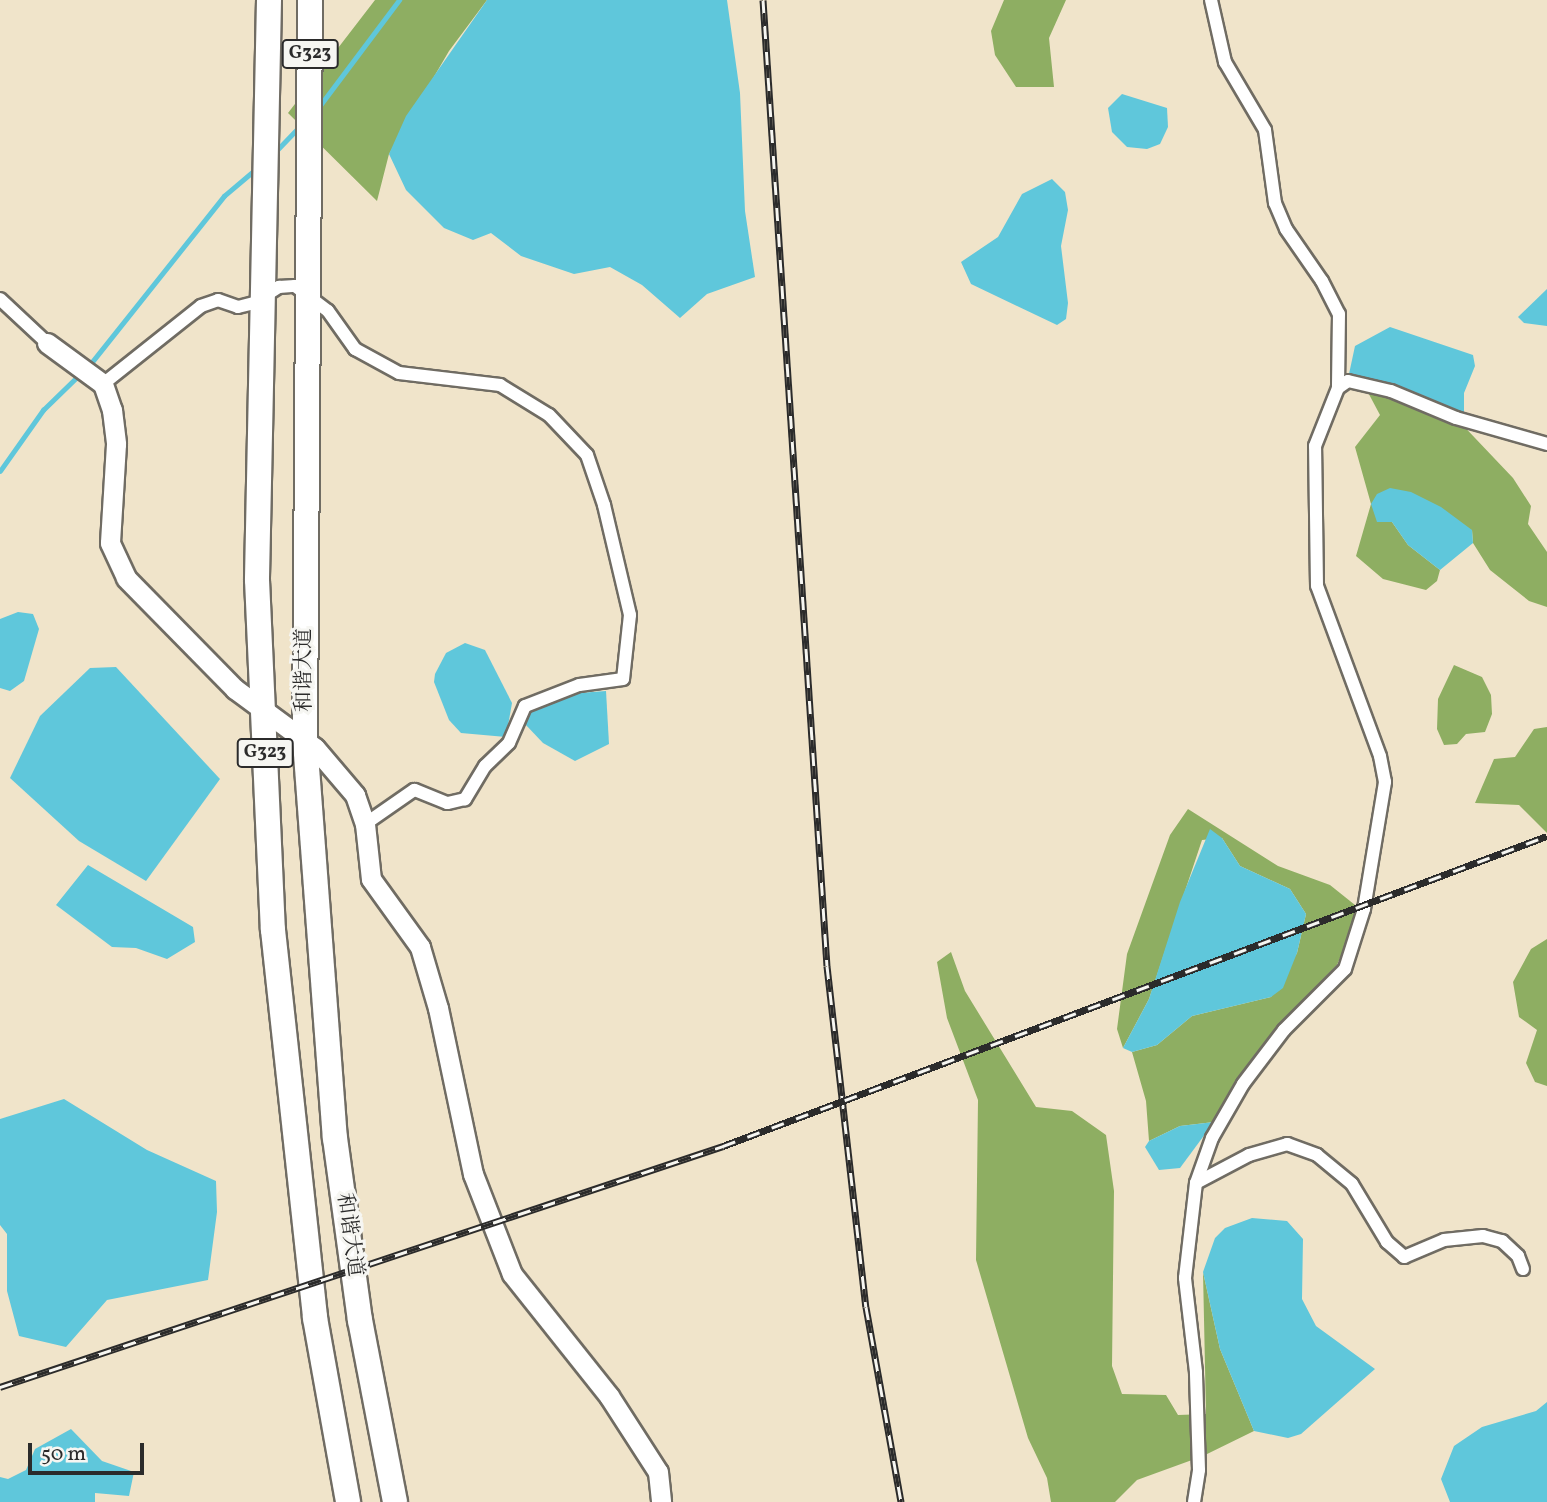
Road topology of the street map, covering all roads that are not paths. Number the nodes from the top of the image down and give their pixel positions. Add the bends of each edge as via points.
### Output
1 (269, 0) edge
2 (310, 0) edge
3 (1211, 0) edge
4 (308, 297) junction
5 (0, 299) edge
6 (47, 343) joint
7 (103, 384) junction
8 (1338, 388) junction
9 (1547, 444) edge
10 (305, 741) junction
11 (365, 824) junction
12 (1196, 1183) junction
13 (1523, 1269) dead end
14 (348, 1502) edge
15 (396, 1502) edge
16 (661, 1502) edge
17 (1194, 1502) edge

1 - 14 highway, 和谐大道 / G323 via 257,580 273,930 315,1318
2 - 4 highway, 和谐大道 / G323
3 - 8 street via 1225,62 1265,130 1275,203 1339,314
4 - 7 street via 295,286 279,287 238,307 218,300 201,306
4 - 10 highway, 和谐大道 / G323
4 - 11 street via 328,312 355,349 399,373 500,385 548,415 587,456 604,505 630,615 623,679 579,685 525,706 509,743 485,766 465,799 447,803 414,790
5 - 6 street
6 - 7 street
7 - 10 street via 116,444 110,543 126,578 235,689
8 - 9 street via 1348,382 1363,383 1456,418
8 - 12 street via 1311,465 1317,586 1380,756 1385,782 1364,909 1345,969 1284,1030 1243,1084 1212,1138
10 - 11 street via 355,795
10 - 15 highway, 和谐大道 / G323 via 335,1138 360,1320
11 - 16 street via 371,879 420,947 438,1008 473,1174 512,1275 572,1345 616,1407 658,1472
12 - 13 street via 1249,1155 1287,1144 1317,1156 1352,1184 1387,1242 1404,1257 1444,1240 1483,1236 1502,1241 1518,1256
12 - 17 street via 1185,1278 1196,1372 1199,1471

